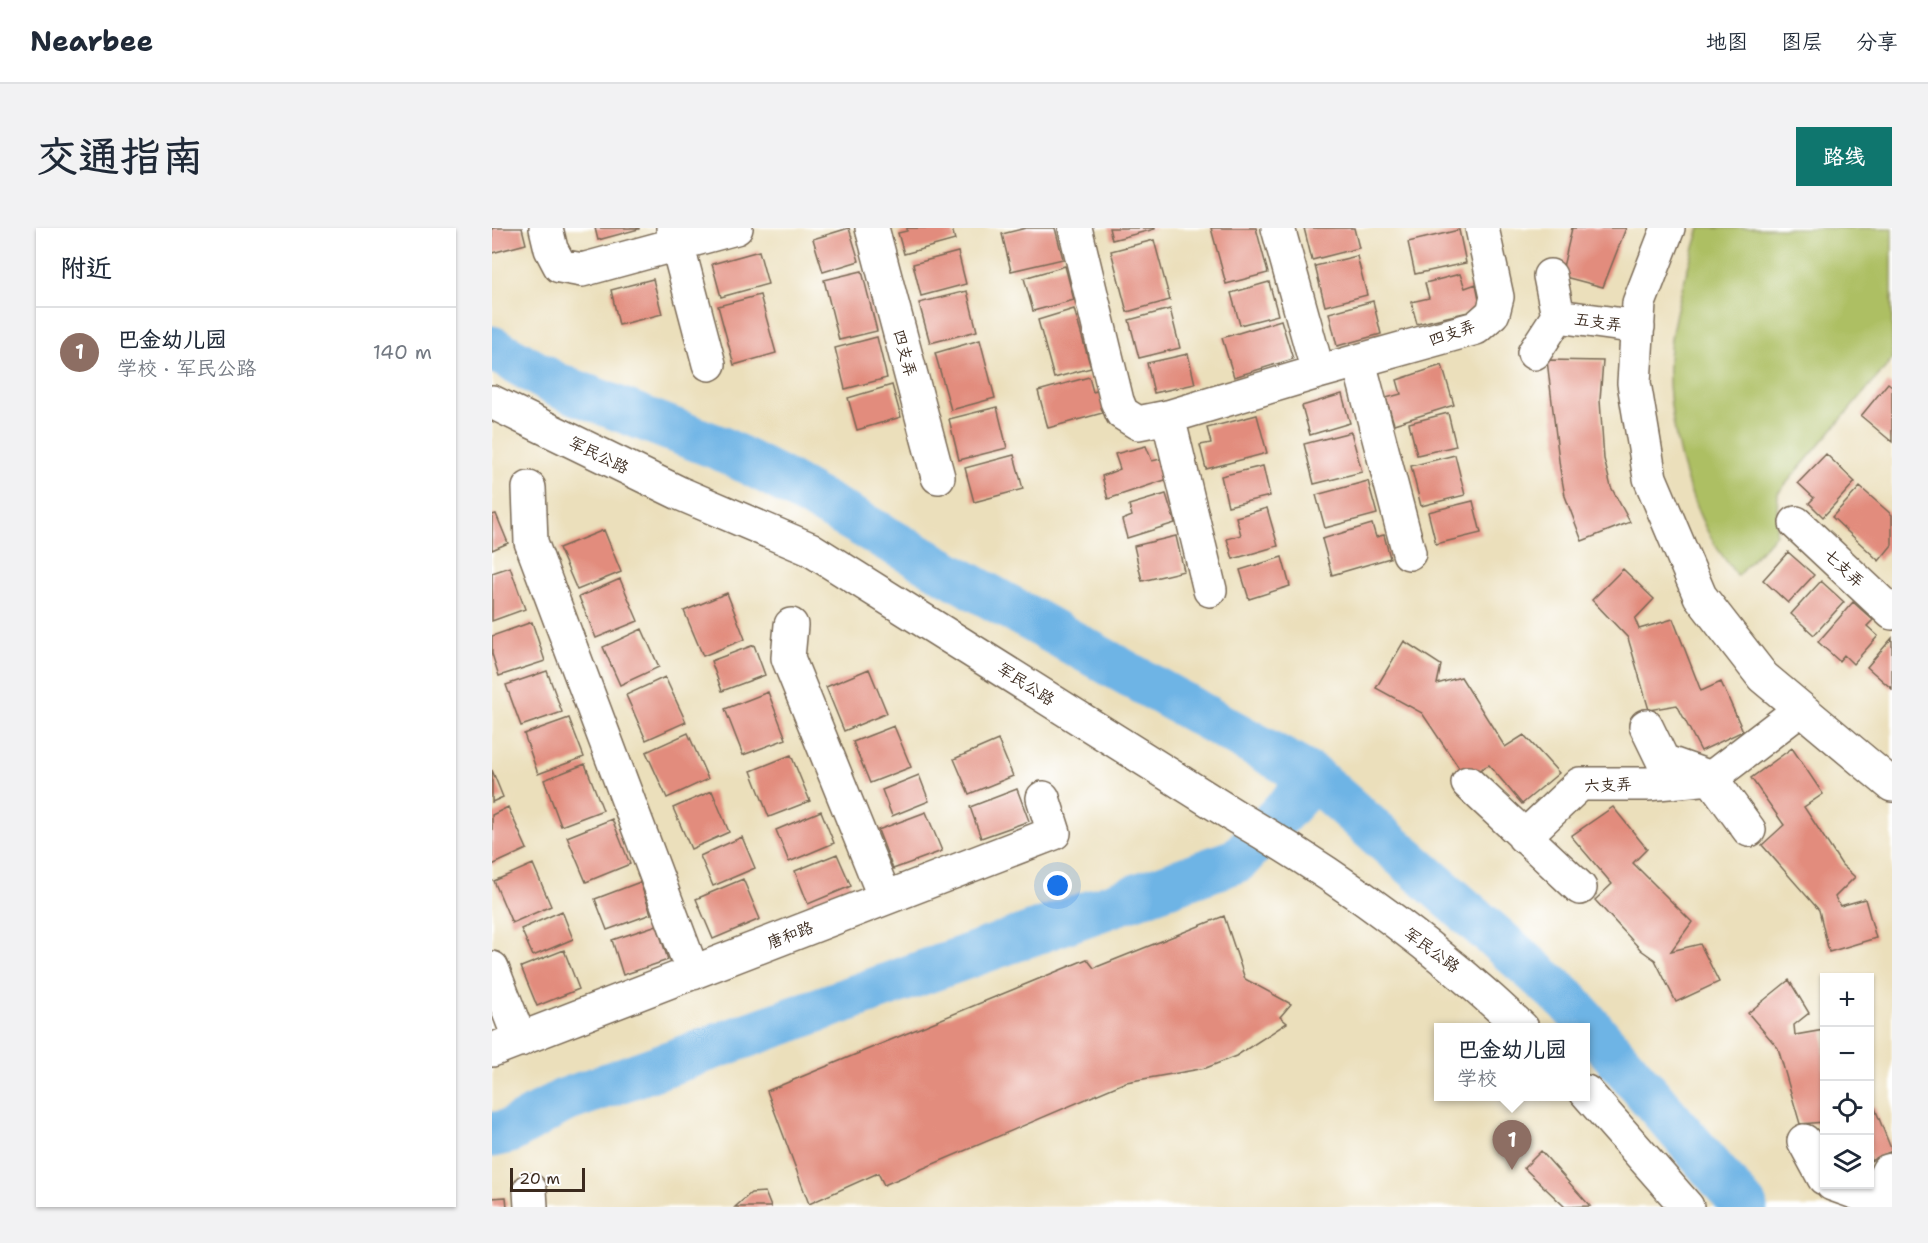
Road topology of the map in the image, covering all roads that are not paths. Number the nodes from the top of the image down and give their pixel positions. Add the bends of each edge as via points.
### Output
1 (546, 228) edge
2 (736, 228) edge
3 (872, 228) edge
4 (1075, 228) edge
5 (1278, 228) edge
6 (1482, 228) edge
7 (1668, 228) edge
8 (675, 235) edge
9 (1550, 276) dead end
10 (1558, 316) junction
11 (1638, 327) junction
12 (1534, 353) dead end
13 (1359, 362) junction
14 (709, 364) dead end
15 (1318, 372) junction
16 (492, 402) edge
17 (1168, 417) junction
18 (938, 477) dead end
19 (529, 488) dead end
20 (1796, 523) dead end
21 (1409, 553) dead end
22 (1210, 590) dead end
23 (1892, 613) edge
24 (791, 625) dead end
25 (1801, 709) junction
26 (1646, 726) dead end
27 (1711, 778) junction
28 (1468, 783) dead end
29 (1892, 785) edge
30 (1043, 798) dead end
31 (1749, 830) dead end
32 (1524, 837) junction
33 (1580, 888) dead end
34 (885, 898) junction
35 (492, 968) edge
36 (693, 973) junction
37 (1517, 1023) edge
38 (506, 1045) edge
39 (1590, 1097) edge
40 (1804, 1141) dead end
41 (1892, 1170) edge
42 (1820, 1171) edge
43 (1842, 1189) edge
44 (1876, 1203) edge
45 (1687, 1207) edge

1 - 8 street via 560,266 582,270
2 - 8 street
3 - 18 street, 四支弄
4 - 17 street, 四支弄 via 1122,414 1138,423
5 - 15 street
6 - 13 street, 四支弄 via 1497,297 1493,313 1476,328
7 - 11 street via 1639,303
8 - 14 street
9 - 10 street, 五支弄
10 - 11 street, 五支弄
10 - 12 street, 五支弄
11 - 25 street via 1634,382 1650,478 1700,596 1763,677
13 - 15 street, 四支弄
13 - 21 street
15 - 17 street, 四支弄
16 - 37 street, 军民公路 via 679,493 810,549 1295,851 1464,973
17 - 22 street
19 - 36 street via 531,542
20 - 23 street, 七支弄
24 - 34 street via 788,658
25 - 27 street
25 - 29 street
26 - 27 street via 1663,761
27 - 31 street
27 - 32 street, 六支弄 via 1647,784 1580,784
28 - 32 street
30 - 34 street, 唐和路 via 1054,833
32 - 33 street
34 - 36 street, 唐和路
35 - 38 street
36 - 38 street, 唐和路
39 - 45 street
40 - 42 street
41 - 44 street via 1888,1171
43 - 44 street

